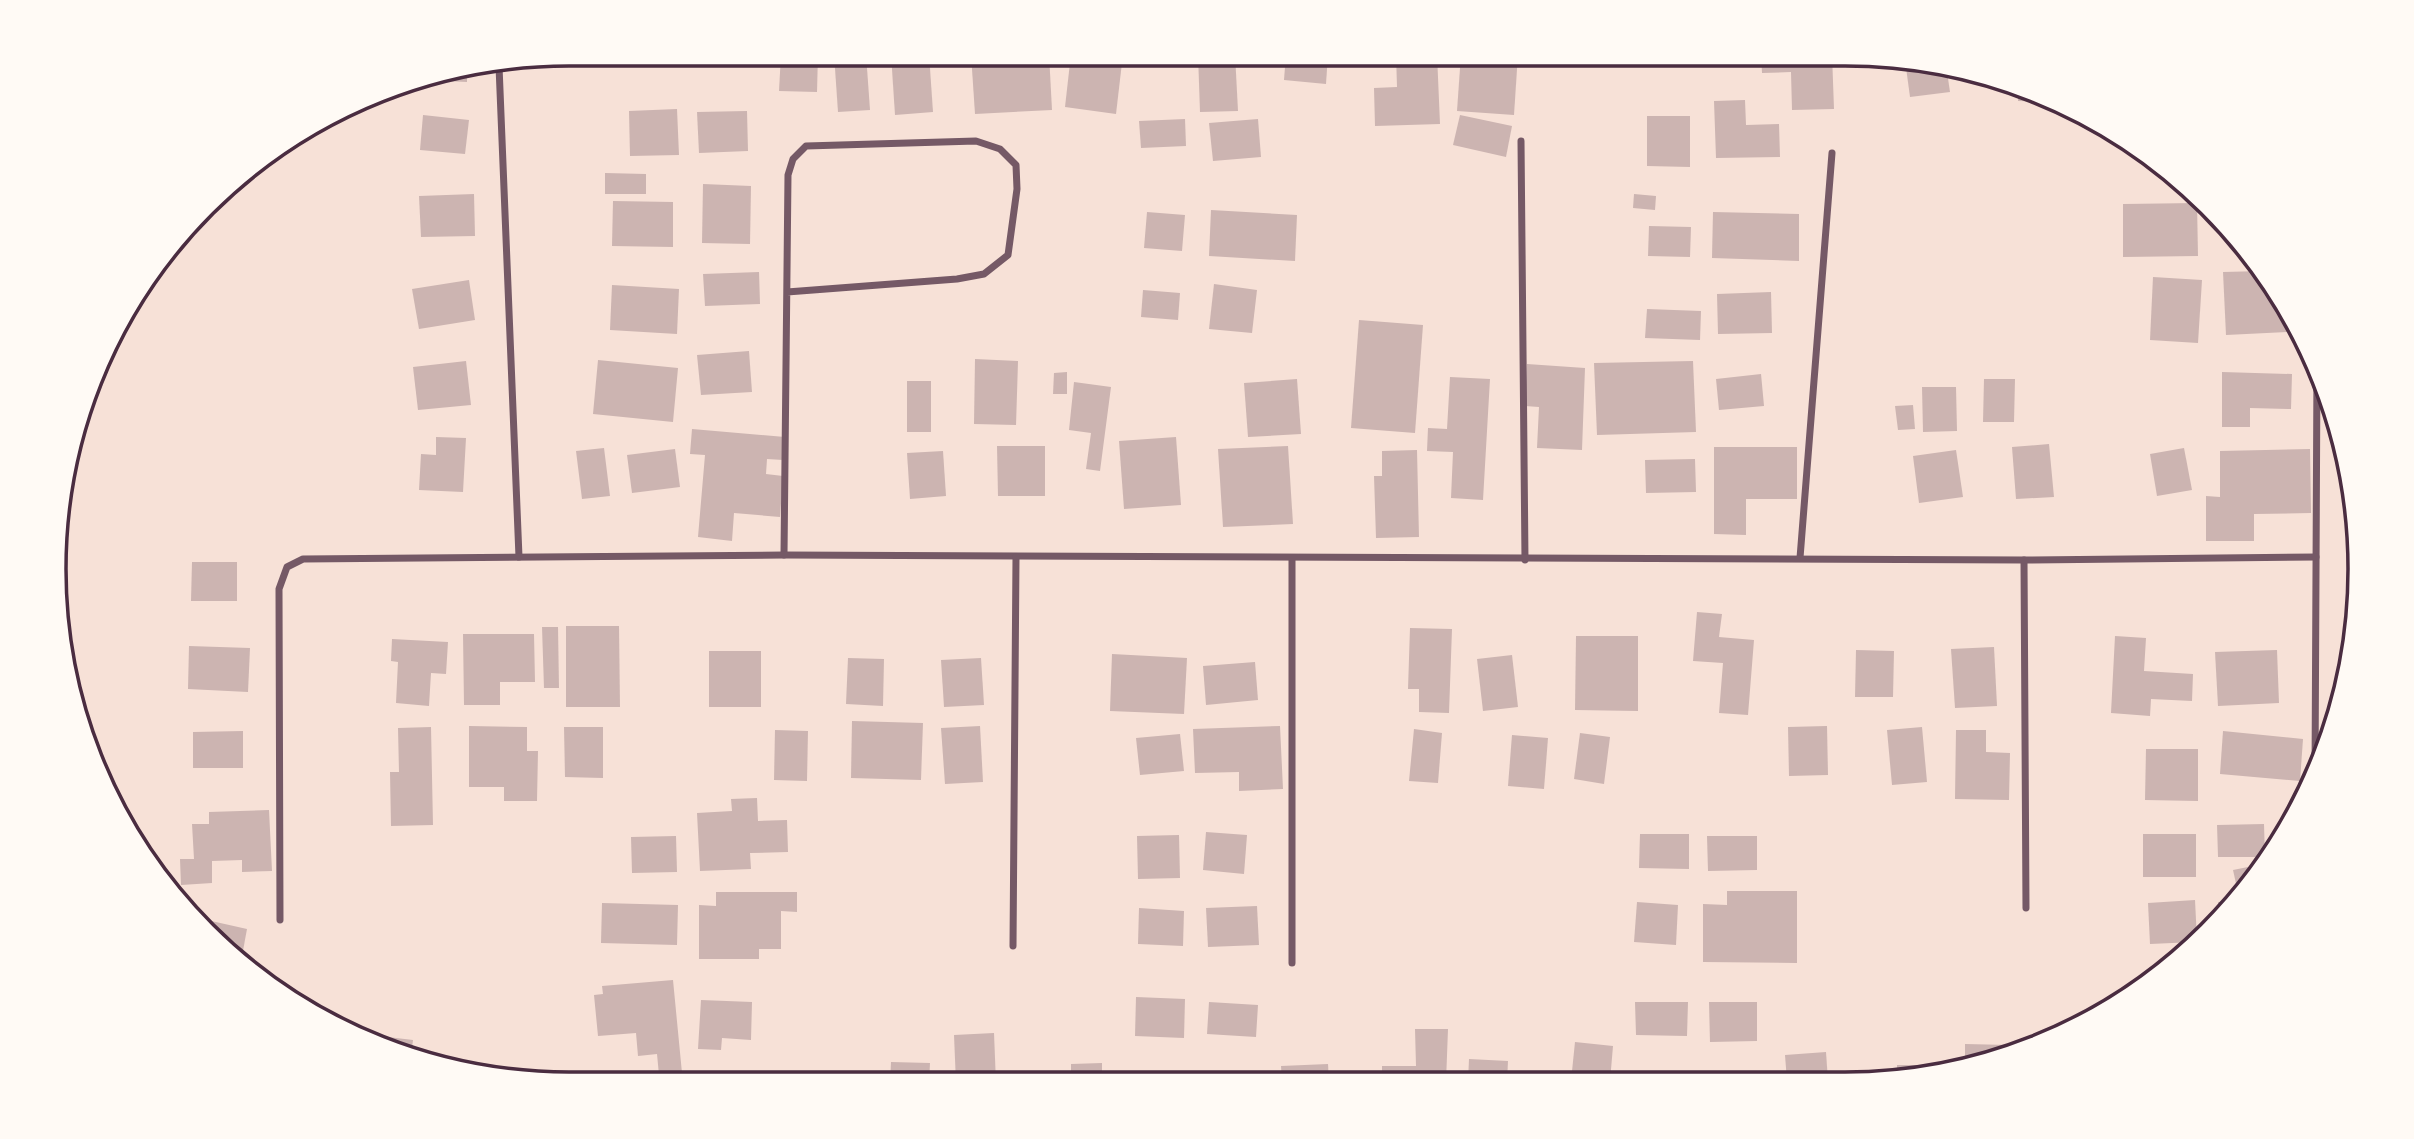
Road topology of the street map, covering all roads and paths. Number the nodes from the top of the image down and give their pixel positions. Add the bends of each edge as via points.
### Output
1 (499, 72) edge
2 (1521, 141) dead end
3 (1832, 153) dead end
4 (787, 292) junction
5 (2316, 395) edge
6 (784, 555) junction
7 (519, 557) junction
8 (1016, 557) junction
9 (2316, 557) junction
10 (1292, 558) junction
11 (1800, 558) junction
12 (1525, 560) junction
13 (2024, 560) junction
14 (2315, 746) edge
15 (2026, 908) dead end
16 (279, 920) dead end
17 (1013, 946) dead end
18 (1292, 963) dead end

1 - 7 street
2 - 12 street
3 - 11 street
4 - 4 street via 984,274 1008,255 1016,165 1000,149 976,141 806,146 793,159 789,175
4 - 6 street
5 - 9 street
6 - 7 street
6 - 8 street
7 - 16 street via 303,559 287,567 279,589
8 - 10 street
8 - 17 street
9 - 13 street
9 - 14 street
10 - 12 street
10 - 18 street
11 - 12 street
11 - 13 street
13 - 15 street

